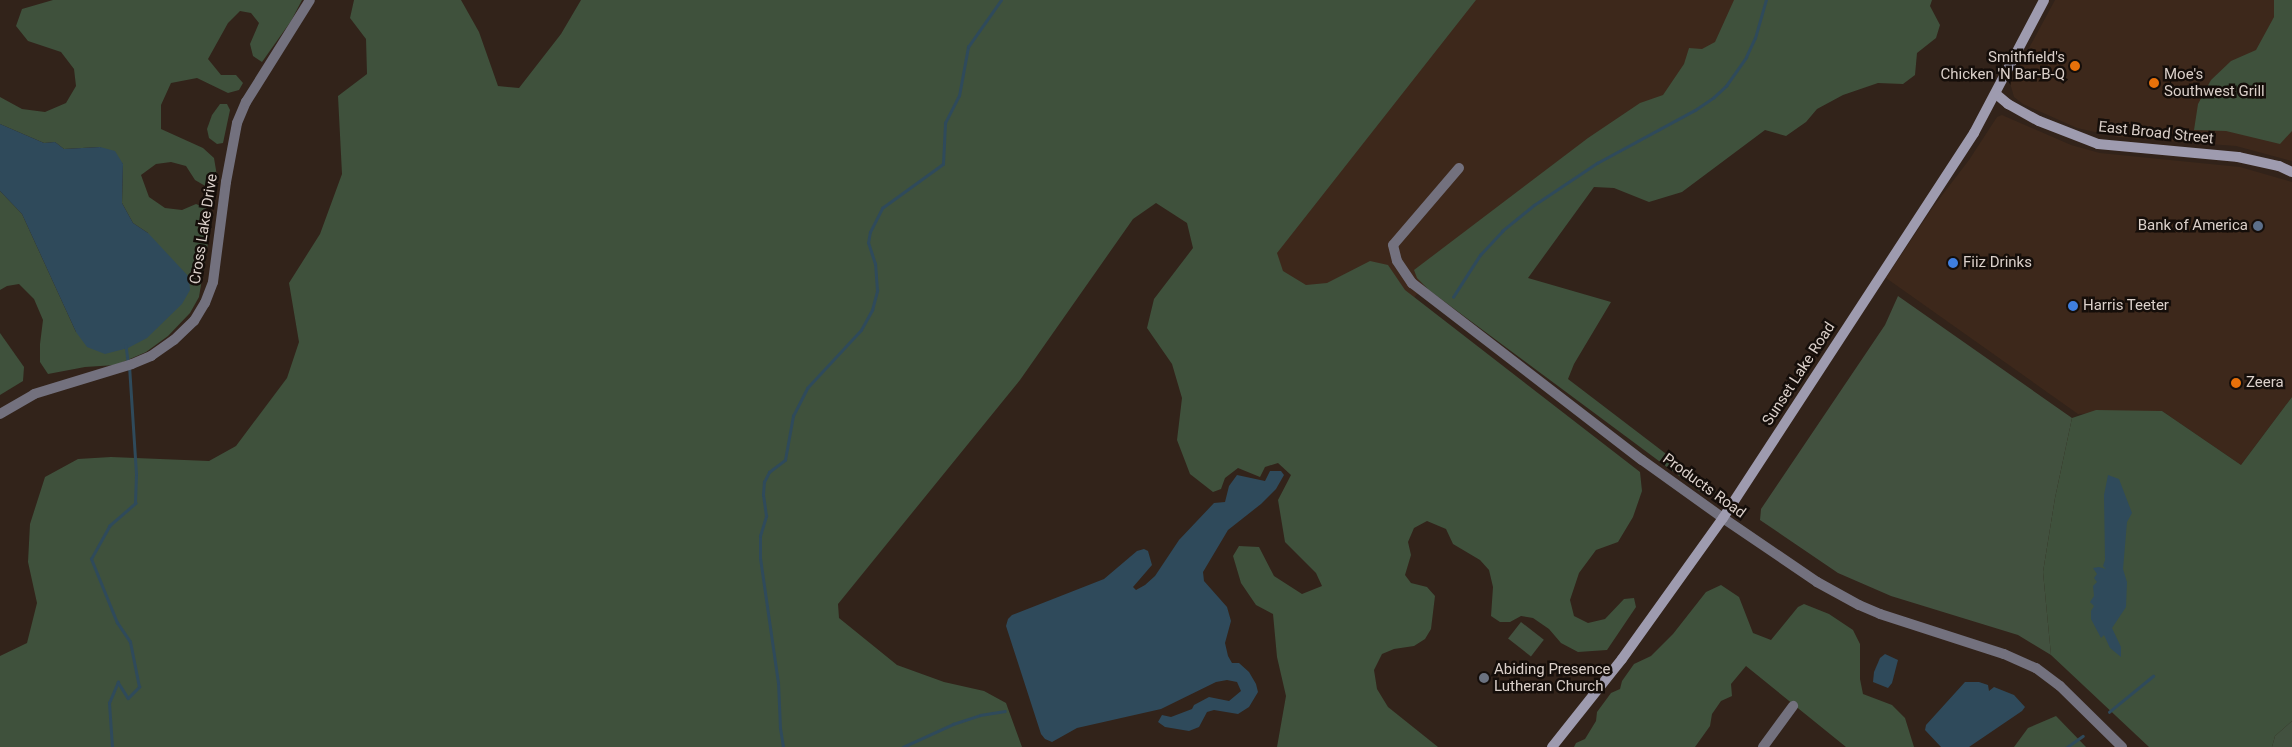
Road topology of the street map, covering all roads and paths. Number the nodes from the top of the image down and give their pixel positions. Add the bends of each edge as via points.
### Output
1 (310, 0) edge
2 (2044, 0) edge
3 (1996, 94) junction
4 (1459, 168) dead end
5 (2292, 172) edge
6 (0, 414) edge
7 (1723, 518) junction
8 (1793, 706) dead end
9 (1552, 747) edge
10 (1763, 747) edge
11 (2122, 747) edge

1 - 6 street, Cross Lake Drive via 246,102 237,123 213,282 194,321 151,356 34,394
2 - 3 main road, Sunset Lake Road
3 - 5 main road, East Broad Street via 2038,121 2098,144 2238,156
3 - 7 main road, Sunset Lake Road via 1939,188
4 - 7 street, Products Road via 1393,244 1397,261 1412,283
7 - 9 main road, Sunset Lake Road via 1622,659
7 - 11 street, Products Road via 1817,582 1859,605 2036,668 2060,686
8 - 10 street

